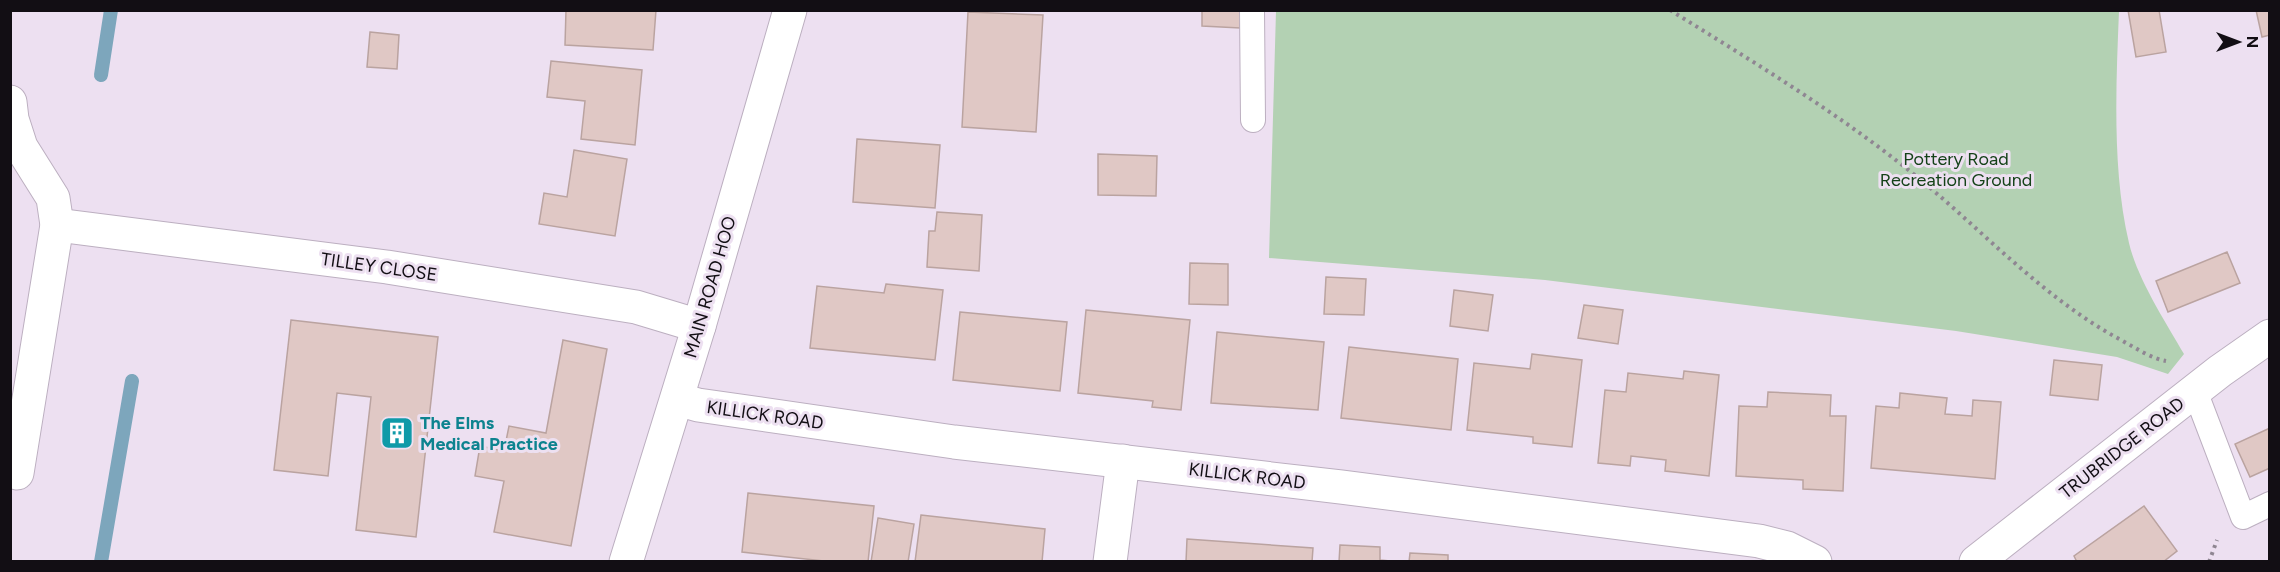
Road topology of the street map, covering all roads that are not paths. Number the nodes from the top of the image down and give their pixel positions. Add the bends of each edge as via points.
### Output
1 (790, 10) edge
2 (1252, 10) edge
3 (10, 102) edge
4 (1253, 120) dead end
5 (14, 136) edge
6 (57, 225) junction
7 (699, 326) junction
8 (2270, 336) edge
9 (2195, 391) junction
10 (677, 399) junction
11 (1123, 461) junction
12 (17, 473) dead end
13 (2270, 504) edge
14 (626, 561) edge
15 (1110, 561) edge
16 (1815, 561) edge
17 (1976, 561) edge

1 - 7 street, MAIN ROAD HOO
2 - 4 lane
3 - 5 street
5 - 6 street via 53,198
6 - 7 street, TILLEY CLOSE via 387,267 636,307
6 - 12 street
7 - 10 street, MAIN ROAD HOO
8 - 9 street, TRUBRIDGE ROAD
9 - 13 lane via 2243,517
9 - 17 street, TRUBRIDGE ROAD
10 - 11 street, KILLICK ROAD via 954,442
10 - 14 street, MAIN ROAD HOO
11 - 15 street
11 - 16 street, KILLICK ROAD via 1758,541

